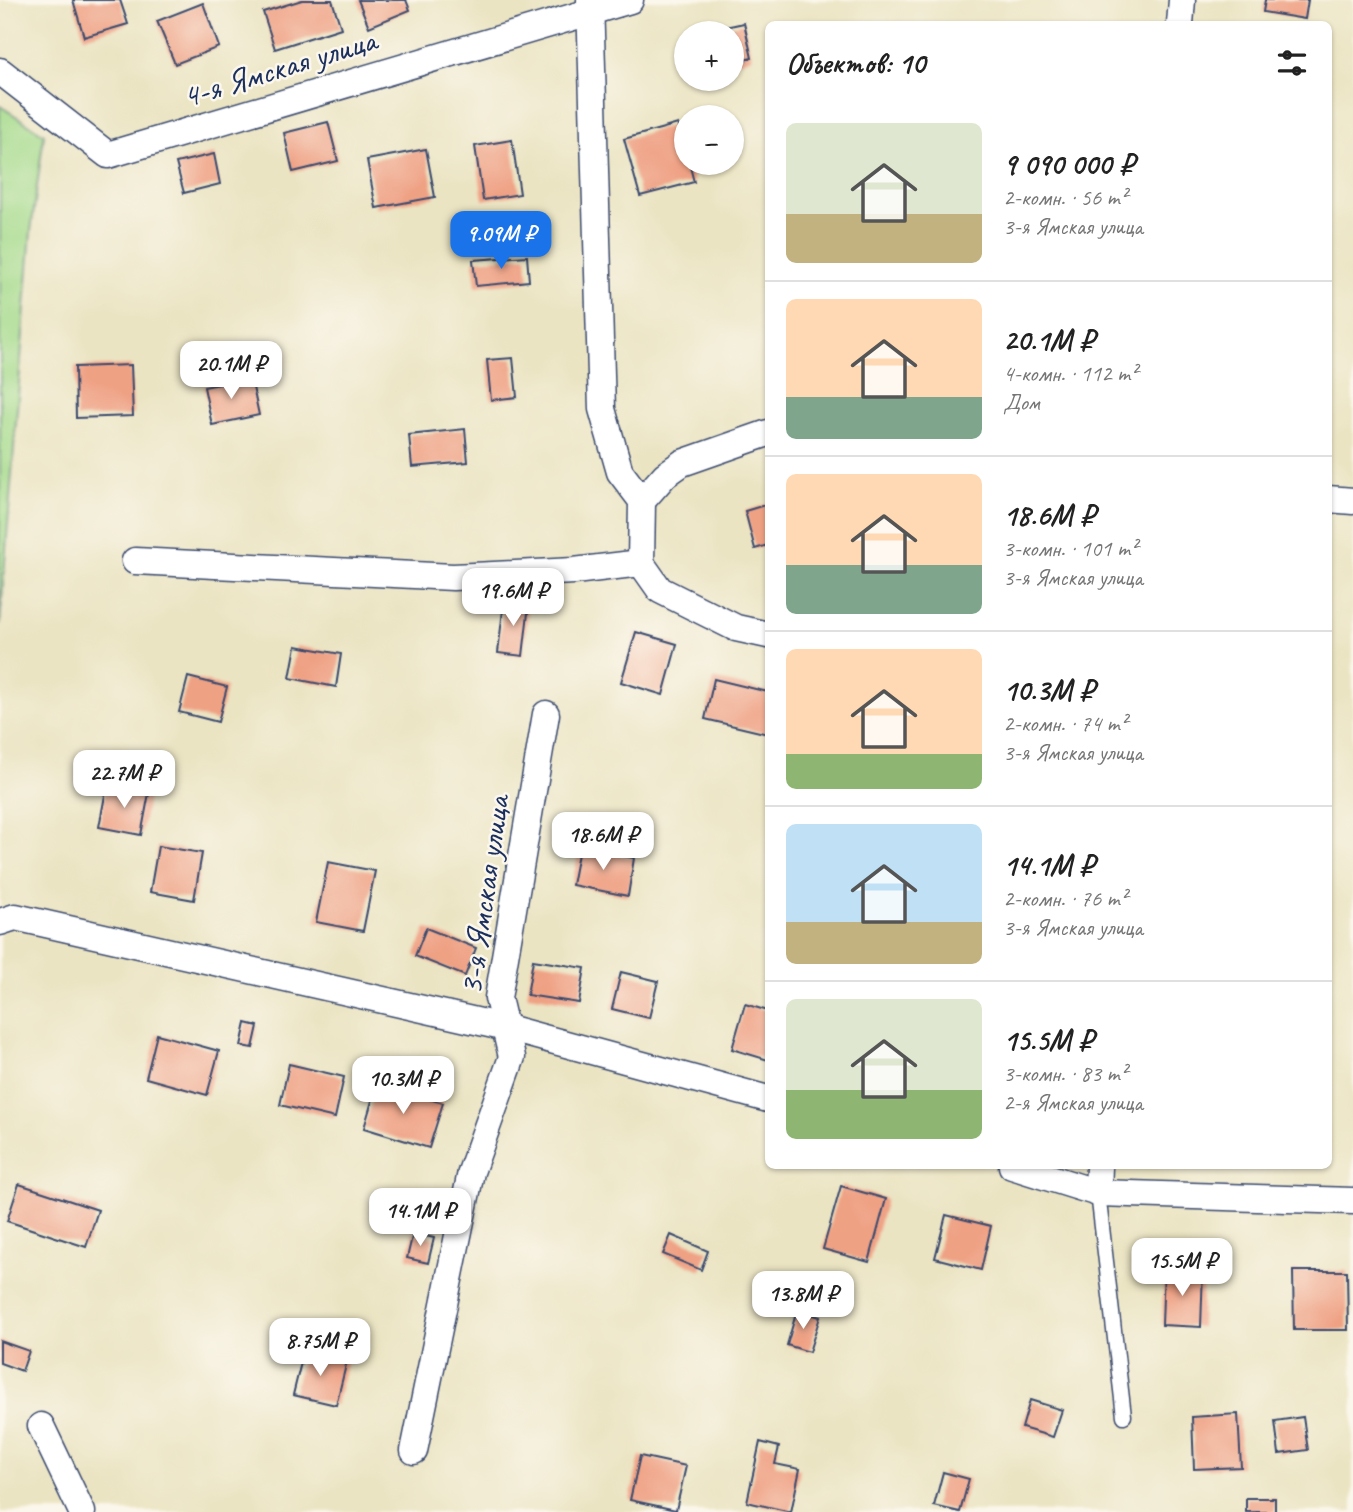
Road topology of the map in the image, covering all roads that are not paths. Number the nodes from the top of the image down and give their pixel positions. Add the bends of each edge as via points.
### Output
1 (630, 0) edge
2 (1182, 0) edge
3 (591, 6) edge
4 (1180, 21) edge
5 (0, 71) edge
6 (765, 434) edge
7 (1332, 499) edge
8 (642, 501) junction
9 (1353, 501) edge
10 (135, 561) dead end
11 (641, 563) junction
12 (765, 634) edge
13 (546, 714) dead end
14 (0, 922) edge
15 (507, 1028) junction
16 (765, 1098) edge
17 (1022, 1169) edge
18 (1099, 1169) edge
19 (1098, 1193) junction
20 (1353, 1201) edge
21 (1124, 1416) dead end
22 (41, 1426) dead end
23 (414, 1451) dead end
24 (82, 1512) edge

1 - 3 street, 4-я Ямская улица
2 - 4 street
3 - 5 street, 4-я Ямская улица via 108,155
3 - 8 street via 602,409 620,472
6 - 8 street via 682,463
7 - 9 street
8 - 11 street
10 - 11 street via 453,577
11 - 12 street via 660,590 736,628
13 - 15 street, 3-я Ямская улица via 498,999
14 - 15 street via 15,917
15 - 16 street
15 - 23 street, 3-я Ямская улица via 512,1057 471,1172
17 - 19 street
18 - 19 street
19 - 20 street
19 - 21 lane
22 - 24 street

